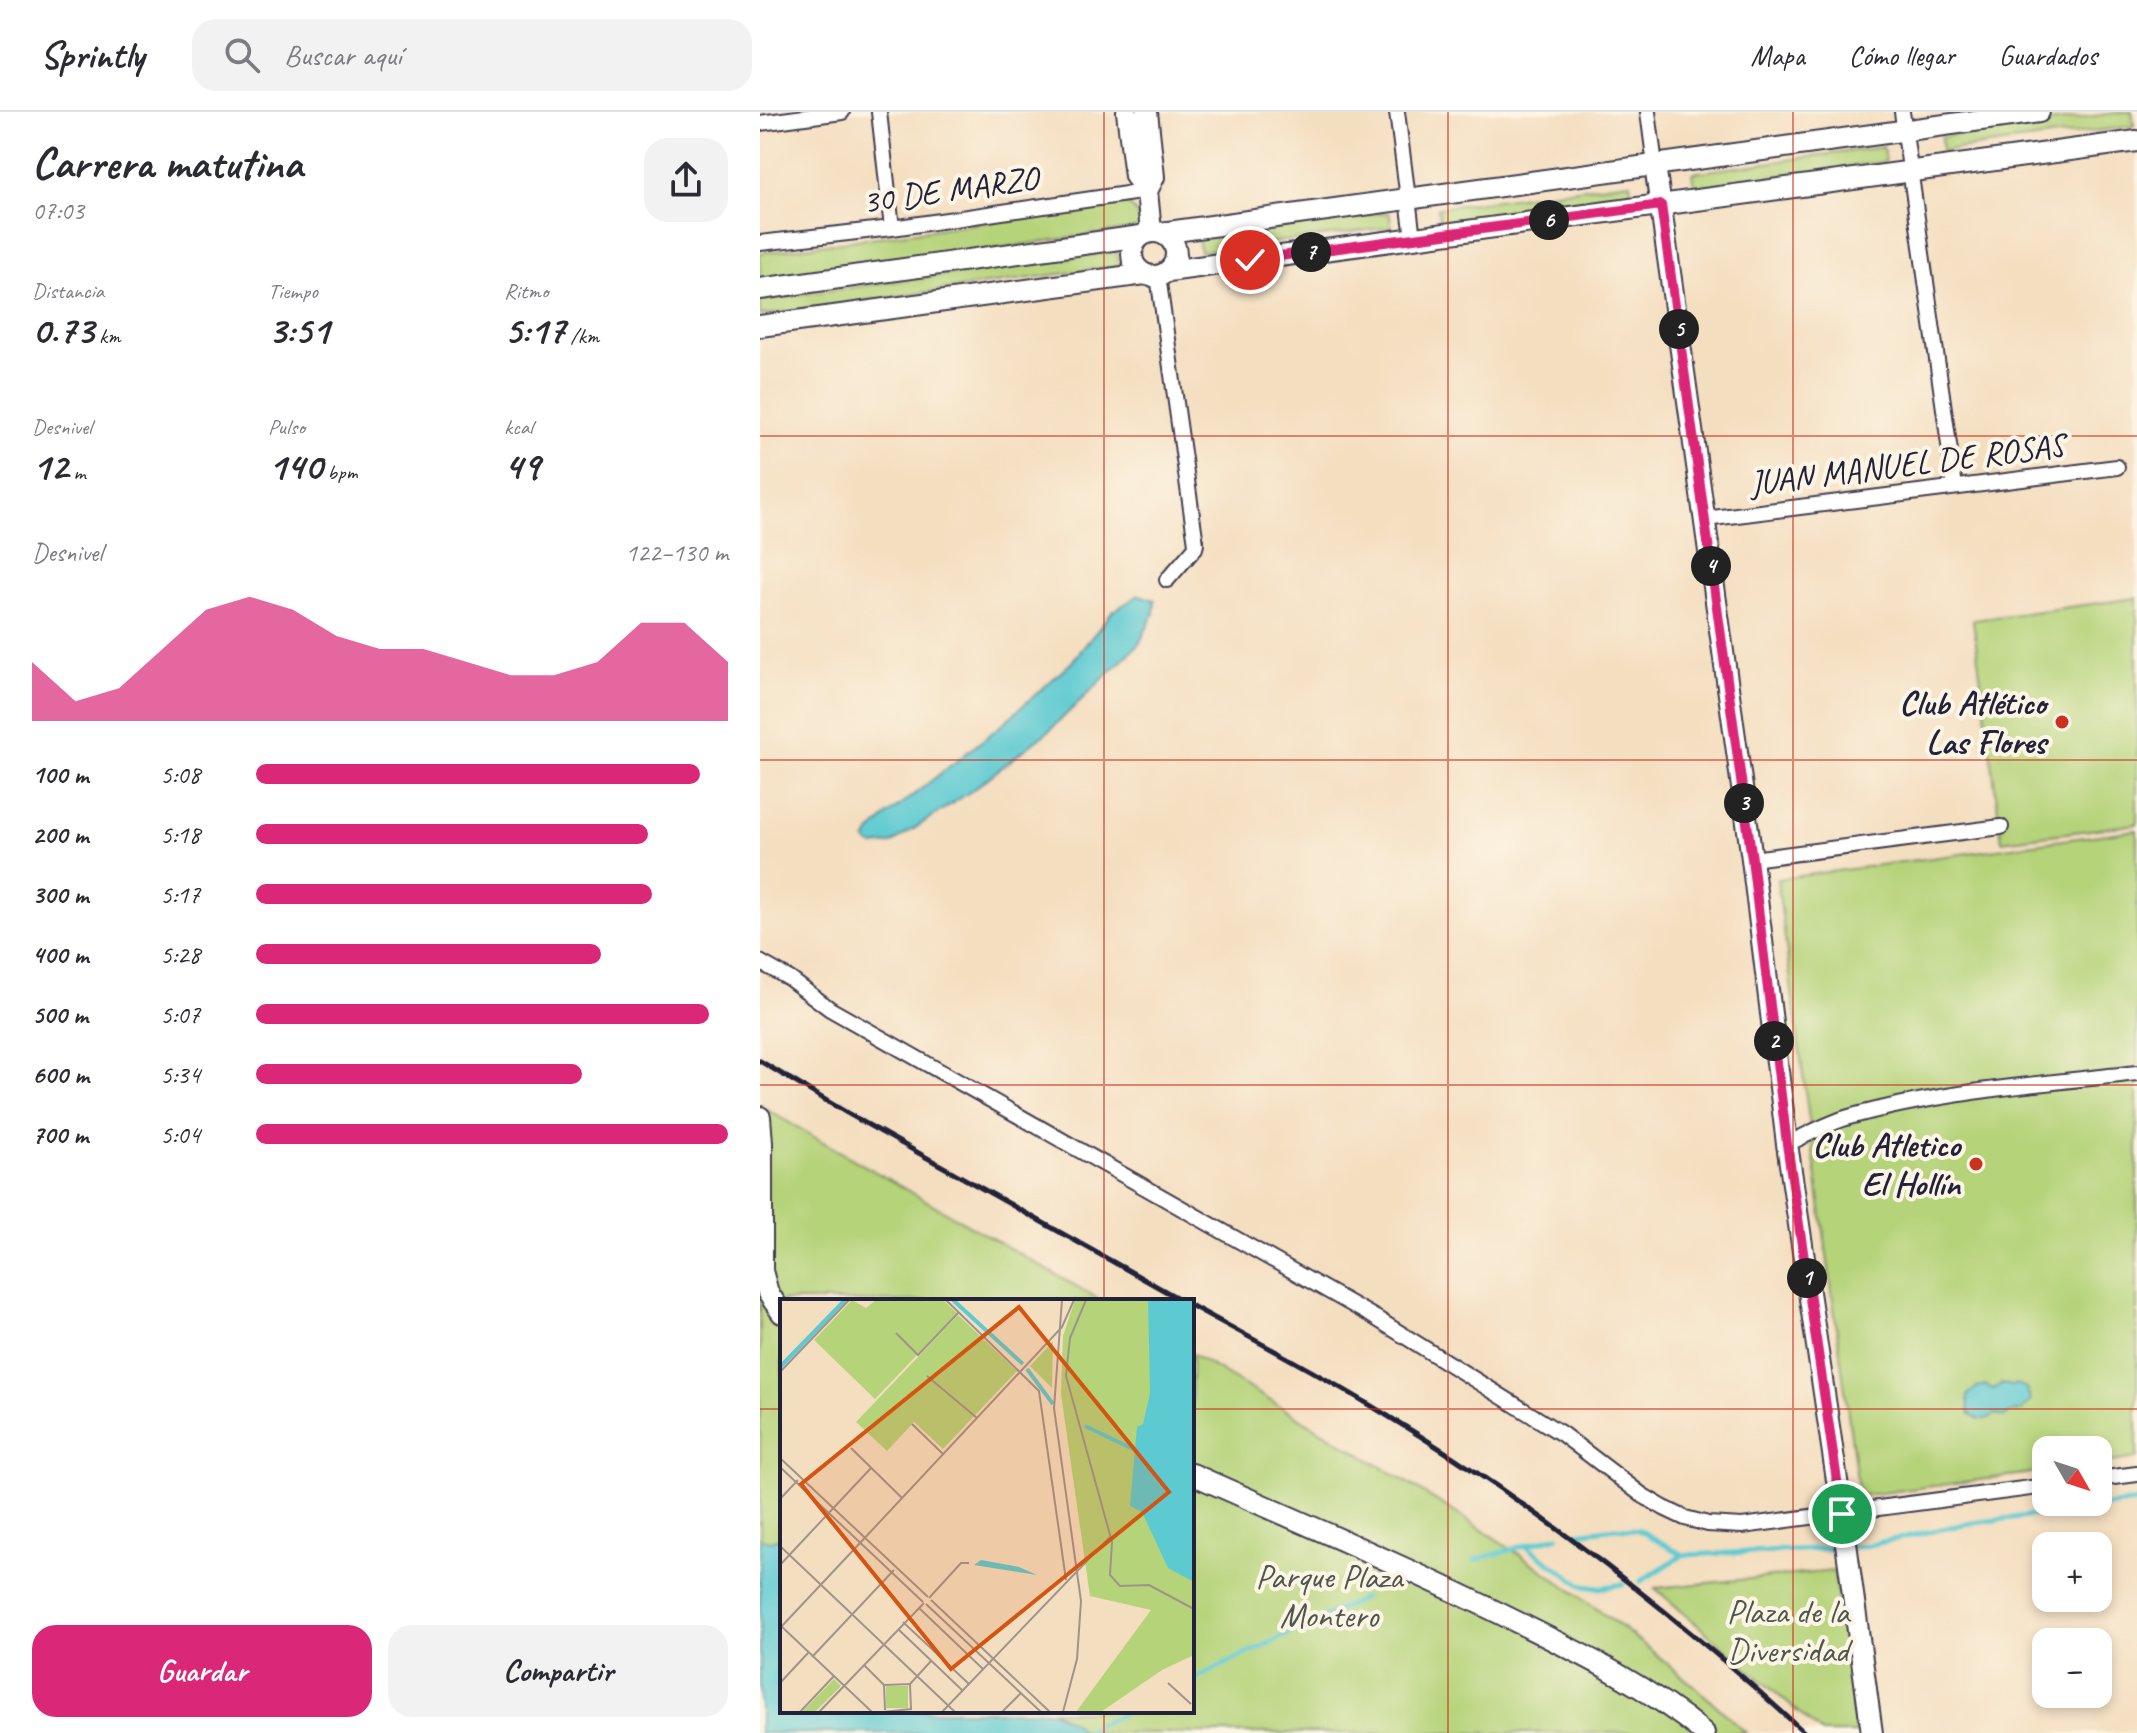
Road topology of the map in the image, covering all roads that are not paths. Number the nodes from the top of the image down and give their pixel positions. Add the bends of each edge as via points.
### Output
1 (842, 112) edge
2 (879, 112) edge
3 (1127, 112) edge
4 (1147, 112) edge
5 (1397, 112) edge
6 (1648, 112) edge
7 (2039, 112) edge
8 (1904, 121) edge
9 (760, 123) edge
10 (2137, 141) edge
11 (1655, 165) junction
12 (1910, 171) junction
13 (1147, 191) junction
14 (1408, 199) junction
15 (1661, 205) junction
16 (892, 228) junction
17 (1151, 234) junction
18 (1413, 238) junction
19 (760, 243) edge
20 (1157, 274) junction
21 (760, 289) edge
22 (760, 326) edge
23 (2117, 467) dead end
24 (1955, 487) junction
25 (1705, 519) junction
26 (1167, 580) dead end
27 (2001, 827) dead end
28 (1752, 859) junction
29 (760, 962) edge
30 (2137, 1073) edge
31 (760, 1117) edge
32 (1787, 1144) junction
33 (761, 1274) edge
34 (760, 1306) edge
35 (780, 1310) edge
36 (780, 1312) edge
37 (2137, 1474) edge
38 (1194, 1475) edge
39 (2112, 1477) edge
40 (2032, 1489) edge
41 (1844, 1524) junction
42 (1704, 1733) edge
43 (1872, 1733) edge

1 - 9 street
2 - 16 street
3 - 13 main road via 1135,176
4 - 13 main road via 1154,177
5 - 14 street
6 - 11 street
7 - 8 main road
8 - 11 main road
8 - 12 street
10 - 12 main road
11 - 14 main road
11 - 15 main road
12 - 15 main road
12 - 24 street
13 - 16 street, 30 DE MARZO
13 - 17 main road
14 - 17 main road
14 - 18 street
15 - 18 main road
15 - 25 main road
16 - 19 street, 30 DE MARZO
17 - 20 main road via 1136,241 1132,253 1134,264
17 - 20 main road via 1168,237 1175,248 1175,261
17 - 21 main road
18 - 20 main road
20 - 22 main road
20 - 26 street via 1196,544
23 - 24 street, JUAN MANUEL DE ROSAS
24 - 25 street, JUAN MANUEL DE ROSAS
25 - 28 main road
27 - 28 street
28 - 32 main road
29 - 41 street via 830,1009 1374,1317 1562,1434 1664,1508 1708,1524
30 - 32 street via 1991,1089 1894,1107 1846,1118
31 - 33 main road
32 - 41 main road
33 - 35 main road
34 - 36 main road
37 - 39 street
38 - 42 main road via 1572,1649 1626,1677
40 - 41 street
41 - 43 main road

